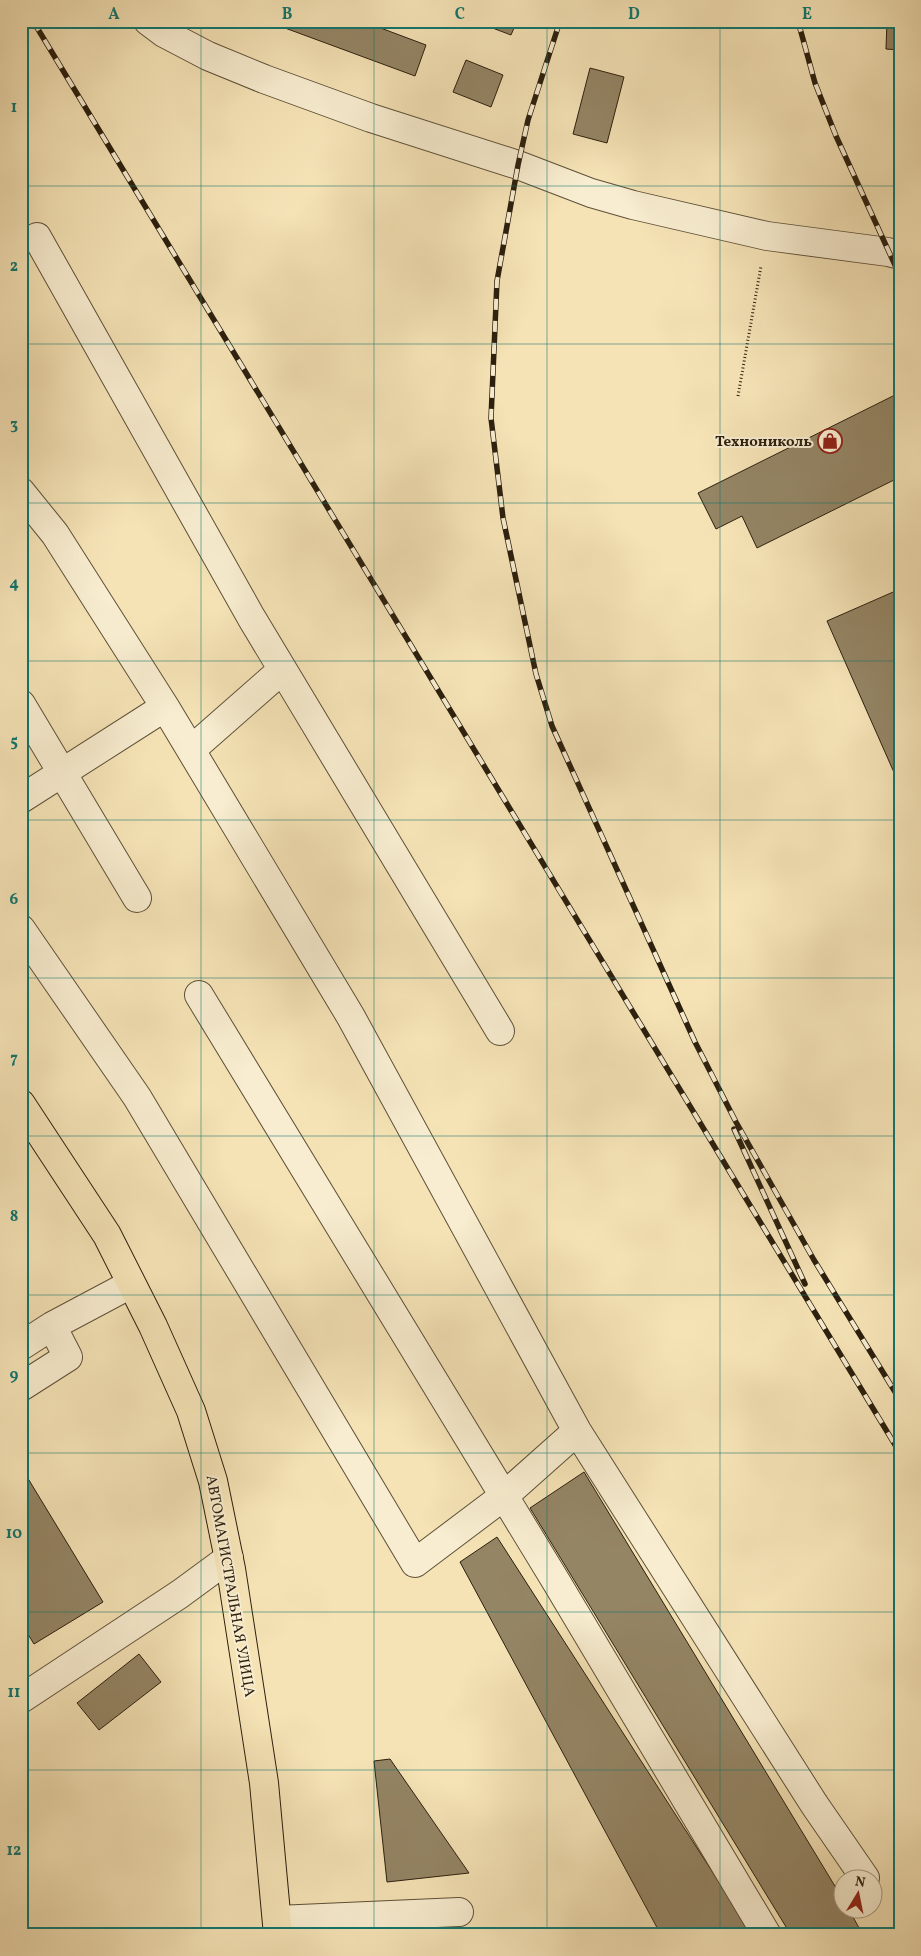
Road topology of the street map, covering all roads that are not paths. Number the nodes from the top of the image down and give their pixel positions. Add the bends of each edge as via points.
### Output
1 (148, 21) edge
2 (37, 237) dead end
3 (900, 255) edge
4 (21, 492) edge
5 (282, 670) junction
6 (21, 704) edge
7 (165, 707) junction
8 (191, 750) junction
9 (62, 773) junction
10 (21, 800) edge
11 (137, 898) dead end
12 (21, 929) edge
13 (199, 995) dead end
14 (500, 1031) dead end
15 (21, 1104) edge
16 (131, 1284) junction
17 (52, 1326) junction
18 (21, 1346) edge
19 (21, 1387) edge
20 (577, 1431) junction
21 (504, 1496) junction
22 (229, 1558) junction
23 (21, 1699) edge
24 (858, 1868) edge
25 (459, 1912) dead end
26 (277, 1927) edge
27 (767, 1935) edge

1 - 3 street via 208,56 264,79 591,193 767,236
2 - 5 street
4 - 7 street via 55,534
5 - 8 street
5 - 14 street
6 - 9 street
7 - 8 street
7 - 9 street
8 - 20 street via 351,1017
9 - 10 street
9 - 11 street
12 - 21 street via 137,1097 415,1563
13 - 21 street
15 - 16 main road, АВТОМАГИСТРАЛЬНАЯ УЛИЦА via 107,1235
16 - 17 street
16 - 22 main road, АВТОМАГИСТРАЛЬНАЯ УЛИЦА via 191,1411 213,1481
17 - 18 street
17 - 19 street via 68,1357
20 - 21 street
20 - 24 street via 814,1804
21 - 27 street
22 - 23 street
22 - 26 main road, АВТОМАГИСТРАЛЬНАЯ УЛИЦА via 264,1783
25 - 26 street

